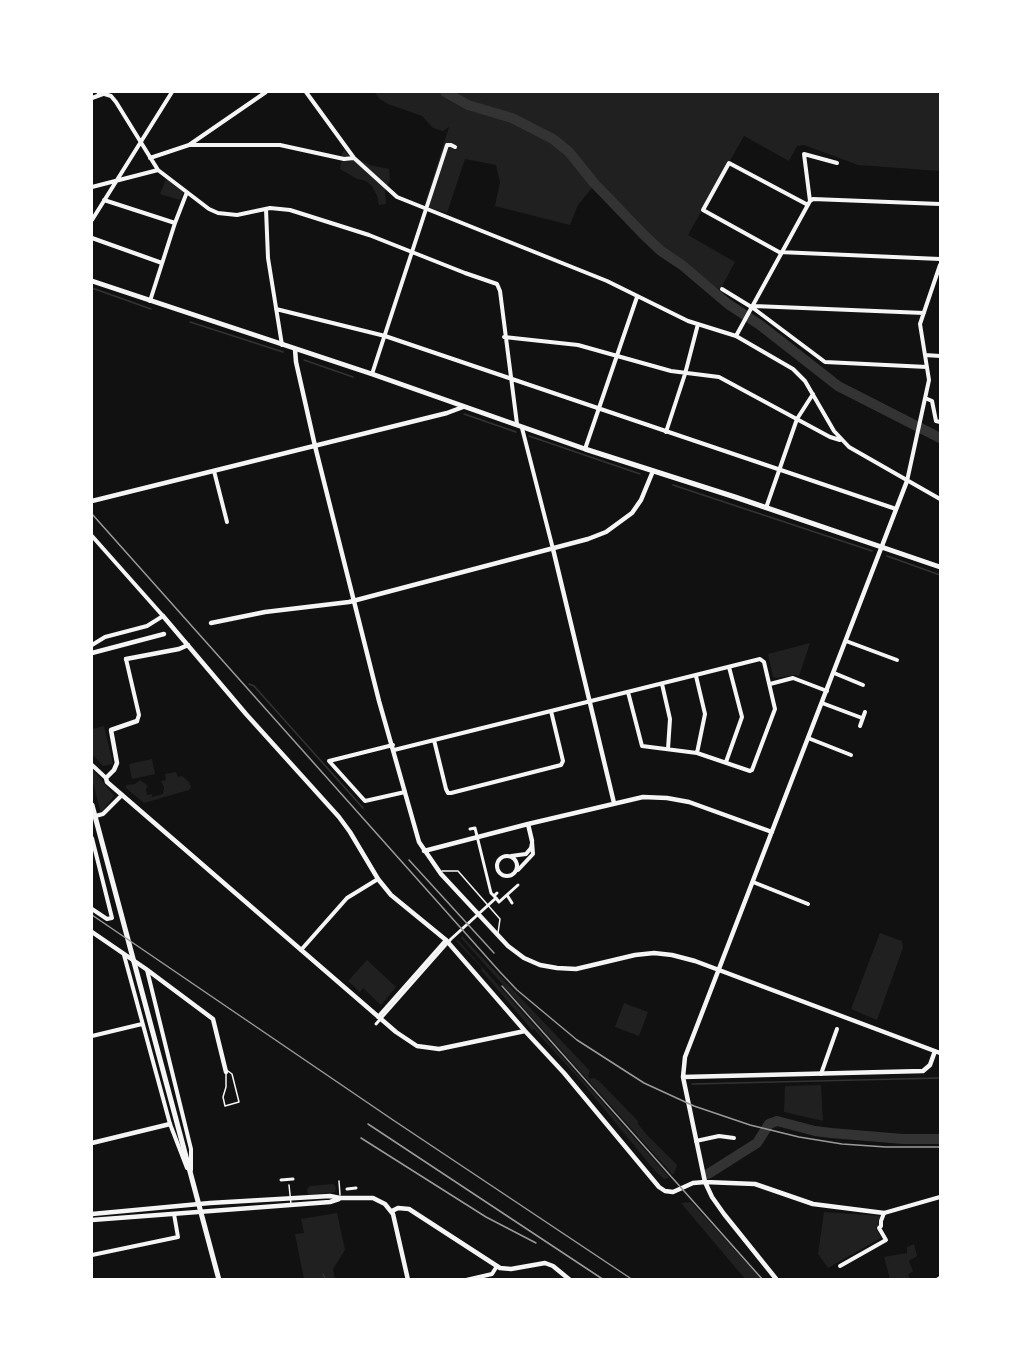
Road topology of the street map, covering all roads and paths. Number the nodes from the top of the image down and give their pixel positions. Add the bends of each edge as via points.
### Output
1 (101, 92) edge
2 (172, 92) edge
3 (266, 92) edge
4 (306, 92) edge
5 (92, 98) edge
6 (141, 141) junction
7 (189, 145) junction
8 (455, 147) dead end
9 (150, 158) junction
10 (354, 158) junction
11 (837, 163) dead end
12 (158, 171) junction
13 (116, 181) junction
14 (92, 187) edge
15 (187, 192) junction
16 (104, 200) junction
17 (809, 203) junction
18 (940, 204) edge
19 (266, 209) junction
20 (427, 210) junction
21 (92, 220) edge
22 (175, 223) junction
23 (92, 238) edge
24 (413, 252) junction
25 (783, 252) junction
26 (940, 259) edge
27 (162, 263) junction
28 (940, 265) edge
29 (92, 281) edge
30 (722, 289) dead end
31 (637, 297) junction
32 (150, 301) junction
33 (752, 308) junction
34 (276, 309) junction
35 (924, 313) junction
36 (698, 324) junction
37 (385, 336) junction
38 (736, 336) junction
39 (504, 337) junction
40 (282, 345) junction
41 (295, 349) junction
42 (616, 354) junction
43 (925, 356) junction
44 (940, 356) edge
45 (927, 367) junction
46 (372, 374) junction
47 (685, 374) junction
48 (511, 379) junction
49 (813, 393) junction
50 (925, 398) junction
51 (463, 407) junction
52 (599, 409) junction
53 (797, 419) junction
54 (938, 421) edge
55 (520, 426) junction
56 (666, 432) junction
57 (841, 440) junction
58 (315, 446) junction
59 (585, 449) junction
60 (779, 470) junction
61 (214, 471) junction
62 (653, 471) junction
63 (908, 481) junction
64 (940, 500) edge
65 (92, 501) edge
66 (766, 508) junction
67 (896, 509) junction
68 (227, 522) dead end
69 (92, 536) edge
70 (882, 547) junction
71 (553, 549) junction
72 (940, 567) edge
73 (354, 601) junction
74 (163, 616) junction
75 (211, 623) dead end
76 (164, 634) dead end
77 (846, 641) junction
78 (92, 645) edge
79 (188, 645) junction
80 (92, 653) edge
81 (126, 659) joint
82 (897, 660) dead end
83 (729, 667) junction
84 (834, 673) junction
85 (696, 676) junction
86 (662, 684) junction
87 (770, 684) junction
88 (863, 685) dead end
89 (827, 691) junction
90 (628, 692) junction
91 (589, 701) junction
92 (822, 703) junction
93 (551, 711) junction
94 (865, 712) dead end
95 (862, 718) junction
96 (137, 722) joint
97 (860, 726) dead end
98 (808, 738) junction
99 (434, 740) junction
100 (393, 748) junction
101 (668, 749) junction
102 (697, 753) junction
103 (851, 755) dead end
104 (726, 762) junction
105 (92, 765) edge
106 (106, 778) junction
107 (406, 792) junction
108 (122, 795) junction
109 (614, 803) junction
110 (92, 805) edge
111 (92, 817) edge
112 (528, 824) junction
113 (470, 829) dead end
114 (772, 832) junction
115 (92, 838) edge
116 (532, 841) junction
117 (424, 851) junction
118 (510, 856) junction
119 (438, 870) junction
120 (515, 872) junction
121 (378, 879) junction
122 (753, 882) junction
123 (518, 885) dead end
124 (495, 894) junction
125 (507, 895) junction
126 (512, 903) dead end
127 (808, 904) dead end
128 (92, 909) edge
129 (92, 932) edge
130 (498, 936) junction
131 (446, 940) junction
132 (300, 951) junction
133 (124, 954) junction
134 (146, 969) junction
135 (719, 970) junction
136 (378, 1017) junction
137 (142, 1024) junction
138 (376, 1024) dead end
139 (837, 1029) dead end
140 (525, 1031) junction
141 (92, 1036) edge
142 (938, 1052) edge
143 (226, 1071) junction
144 (821, 1074) junction
145 (683, 1077) junction
146 (170, 1124) junction
147 (734, 1138) dead end
148 (696, 1141) junction
149 (92, 1143) edge
150 (192, 1176) junction
151 (293, 1179) dead end
152 (281, 1180) dead end
153 (339, 1181) dead end
154 (705, 1182) junction
155 (289, 1185) dead end
156 (356, 1188) dead end
157 (347, 1189) dead end
158 (940, 1197) edge
159 (340, 1198) junction
160 (291, 1202) junction
161 (199, 1205) junction
162 (392, 1211) junction
163 (201, 1212) junction
164 (884, 1213) junction
165 (92, 1214) edge
166 (174, 1214) junction
167 (92, 1220) edge
168 (92, 1255) edge
169 (497, 1266) junction
170 (840, 1266) dead end
171 (219, 1280) edge
172 (408, 1280) edge
173 (466, 1280) edge
174 (570, 1280) edge
175 (777, 1280) edge

1 - 5 street
1 - 6 street via 113,97
2 - 6 street
3 - 7 street
4 - 10 street
6 - 9 street
6 - 13 street
7 - 9 street
7 - 10 street via 280,145
8 - 20 street via 447,146
9 - 12 street
10 - 20 street via 391,193
11 - 17 street via 804,154
12 - 13 street
12 - 15 street
13 - 14 street
13 - 16 street
15 - 19 street via 209,209 226,215
15 - 22 street
16 - 21 street
16 - 22 street
17 - 18 street via 813,199
17 - 25 street
17 - 25 street via 729,163 703,210
19 - 24 street via 290,210
19 - 34 street
20 - 24 street
20 - 31 street via 599,278
22 - 27 street
23 - 27 street
24 - 37 street
24 - 39 street via 497,284
25 - 26 street
25 - 33 street
27 - 32 street
28 - 35 street
29 - 32 main road
30 - 33 street
31 - 36 street
31 - 42 street
32 - 40 main road
33 - 35 street
33 - 38 street
33 - 45 street via 825,362
34 - 37 street
34 - 40 street
35 - 43 street via 920,324
36 - 38 street
36 - 47 street
37 - 46 street
37 - 48 street
38 - 49 street via 793,369
39 - 42 street via 578,345
39 - 48 street
40 - 41 main road
41 - 46 main road
41 - 58 street
42 - 47 street
42 - 52 street
43 - 44 street
43 - 45 street
45 - 50 street
46 - 51 main road
47 - 53 street via 719,377
47 - 56 street
48 - 52 street
48 - 55 street
49 - 53 street
49 - 57 street
50 - 54 street via 934,404
50 - 63 street
51 - 55 main road
51 - 58 street
52 - 56 street
52 - 59 street
53 - 57 street
53 - 60 street
55 - 59 main road
55 - 71 street
56 - 60 street
57 - 63 street
58 - 61 street
58 - 73 street
59 - 62 main road
60 - 66 street
60 - 67 street
61 - 65 street
61 - 68 street
62 - 66 main road
62 - 71 street via 636,507 619,524 588,539
63 - 64 street
63 - 67 street
66 - 70 main road
67 - 70 street
69 - 74 street
70 - 72 main road
70 - 77 street
71 - 73 street
71 - 91 street
73 - 75 street
73 - 100 street
74 - 78 street via 147,627 105,637
74 - 79 street
76 - 80 street
77 - 82 street
77 - 84 street
79 - 81 street
79 - 121 street via 339,817
81 - 96 street via 140,715
83 - 85 street
83 - 87 street via 762,660
83 - 104 street via 742,717
84 - 88 street
84 - 89 street
85 - 86 street
85 - 102 street via 705,714
86 - 90 street
86 - 101 street via 670,719
87 - 89 street via 793,678
87 - 104 street via 776,709 752,770
89 - 92 street
90 - 91 street
90 - 101 street via 642,746
91 - 93 street
91 - 109 street
92 - 95 street
92 - 98 street
93 - 99 street
93 - 99 street via 561,765 452,793 446,789
94 - 95 street
95 - 97 street
96 - 106 street via 111,730 117,763
98 - 103 street
98 - 114 street
99 - 100 street
100 - 107 street
100 - 107 street via 329,761 366,801
101 - 102 street
102 - 104 street
105 - 106 street
106 - 108 street
107 - 117 street
108 - 111 street via 103,814
108 - 132 street
109 - 112 street
109 - 114 street via 643,797 675,799
110 - 150 main road
112 - 116 street
112 - 117 street
113 - 124 street via 475,828
114 - 122 street
115 - 128 street via 112,918
116 - 118 street via 526,854
116 - 120 street via 533,855
117 - 119 street
118 - 120 street via 517,863
118 - 120 street via 501,858 497,867 506,876
119 - 130 street
119 - 130 lane via 458,871 500,919
121 - 131 street via 398,902
121 - 132 street via 347,898
122 - 127 street
122 - 135 street
123 - 125 street
124 - 125 street via 500,902
124 - 138 street
125 - 126 street
129 - 133 street
130 - 135 street via 524,958 551,967 576,969 660,953
131 - 136 street
131 - 140 street
132 - 136 street
133 - 134 street
133 - 137 street
134 - 143 street via 213,1019
134 - 150 street via 191,1149
135 - 142 street
135 - 145 street via 685,1057
136 - 140 street via 409,1042 429,1049
137 - 141 street
137 - 146 street
139 - 144 street
140 - 154 street via 659,1187 673,1192
142 - 144 street via 923,1071
143 - 143 lane via 232,1074 239,1102 225,1106
144 - 145 street
145 - 148 street
146 - 149 street
146 - 150 street
147 - 148 street via 719,1136
148 - 154 street
150 - 161 main road
151 - 152 street
153 - 159 lane
154 - 164 street via 755,1184 813,1204
154 - 175 street via 724,1214
155 - 160 lane
156 - 157 street
158 - 164 street
159 - 160 street via 330,1202
159 - 162 street via 373,1198
160 - 161 street
160 - 163 street
161 - 163 main road
161 - 165 street
162 - 169 street via 409,1209
162 - 172 street
163 - 166 street
163 - 171 main road
164 - 170 street via 879,1228 886,1240
166 - 167 street
166 - 168 street via 178,1237
169 - 173 street via 492,1274
169 - 174 street via 511,1269 542,1263 553,1266

